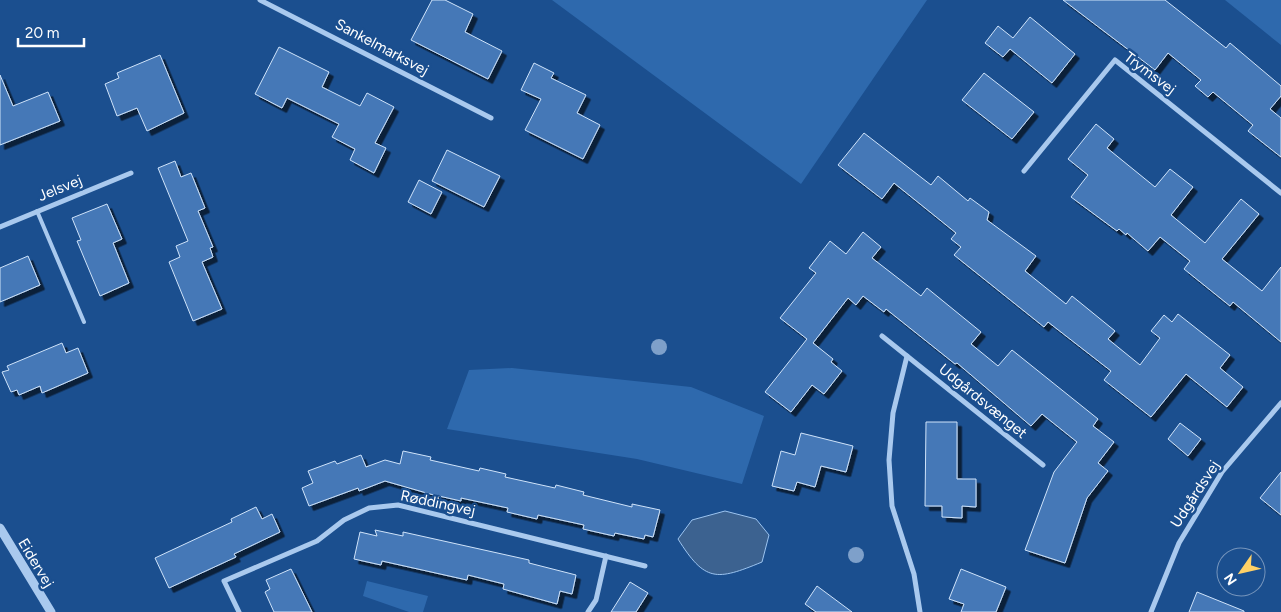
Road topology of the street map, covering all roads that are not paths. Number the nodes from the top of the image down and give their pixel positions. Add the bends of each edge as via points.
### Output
1 (260, 0) edge
2 (491, 118) dead end
3 (1024, 170) dead end
4 (131, 173) dead end
5 (1281, 193) edge
6 (37, 211) junction
7 (0, 227) edge
8 (84, 322) dead end
9 (882, 336) dead end
10 (907, 356) junction
11 (1281, 403) edge
12 (1042, 465) dead end
13 (0, 528) edge
14 (606, 556) junction
15 (646, 566) dead end
16 (51, 612) edge
17 (239, 612) edge
18 (588, 612) edge
19 (920, 612) edge
20 (1151, 612) edge

1 - 2 street, Sankelmarksvej
3 - 5 street, Trymsvej via 1115,60
4 - 6 street, Jelsvej
6 - 7 street, Jelsvej
6 - 8 lane
9 - 10 street, Udgårdsvænget
10 - 12 street, Udgårdsvænget
10 - 19 street via 893,413 889,460 892,506 914,574
11 - 20 street, Udgårdsvej via 1222,472 1179,543
13 - 16 street, Eidervej
14 - 15 street, Røddingvej
14 - 17 street, Røddingvej via 398,505 369,508 344,520 317,541 224,582
14 - 18 street via 596,600

